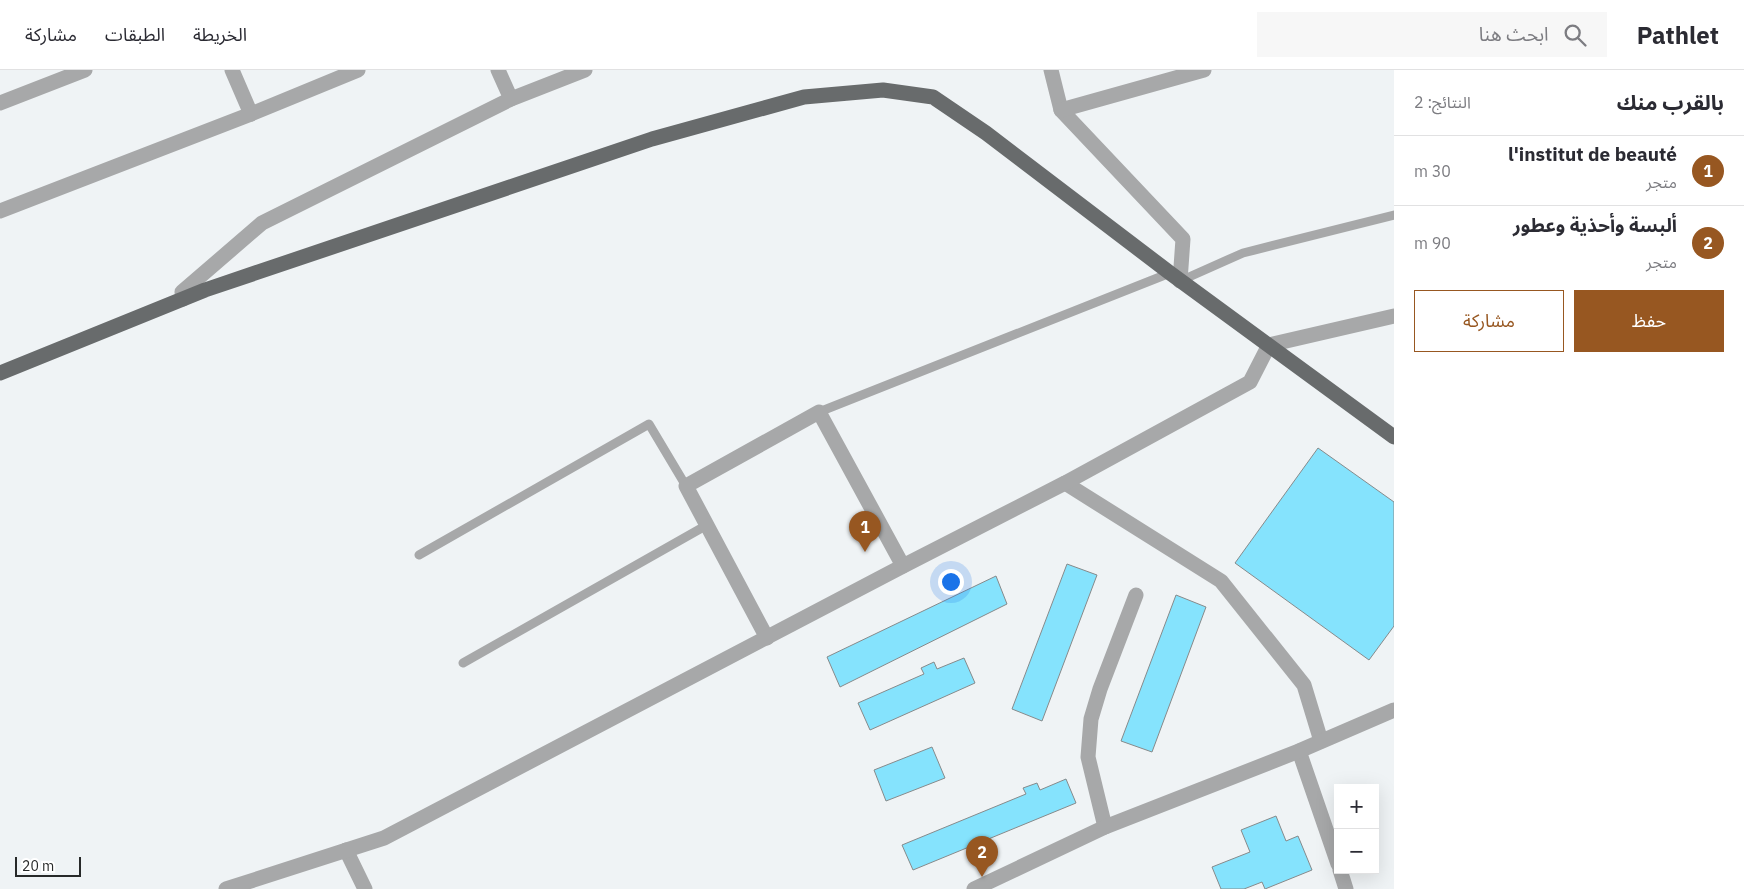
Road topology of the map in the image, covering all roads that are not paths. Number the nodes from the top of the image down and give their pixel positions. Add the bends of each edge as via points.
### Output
1 (85, 70) edge
2 (232, 70) edge
3 (358, 70) edge
4 (498, 70) edge
5 (585, 70) edge
6 (1051, 70) edge
7 (1204, 70) edge
8 (511, 99) junction
9 (0, 103) edge
10 (1062, 110) junction
11 (251, 114) junction
12 (0, 212) edge
13 (1394, 215) edge
14 (1175, 277) junction
15 (183, 299) junction
16 (1394, 316) edge
17 (1269, 345) junction
18 (0, 373) edge
19 (819, 412) junction
20 (1394, 437) edge
21 (1065, 482) junction
22 (686, 486) junction
23 (707, 525) junction
24 (419, 555) dead end
25 (903, 566) junction
26 (1136, 595) dead end
27 (767, 638) junction
28 (463, 663) dead end
29 (1394, 710) edge
30 (1321, 741) junction
31 (1299, 750) junction
32 (1105, 827) junction
33 (346, 850) junction
34 (1334, 852) edge
35 (1341, 874) edge
36 (992, 886) edge
37 (226, 889) edge
38 (365, 889) edge
39 (974, 889) edge
40 (1346, 889) edge

1 - 9 street
2 - 11 street
3 - 11 street
4 - 8 street
5 - 8 street
6 - 10 street
7 - 10 street
8 - 15 street via 262,223 182,292
10 - 14 street via 1183,239
11 - 12 street
13 - 14 lane via 1243,253
14 - 15 main road via 986,132 932,97 883,90 804,97 652,139
14 - 17 main road
14 - 19 lane
15 - 18 main road
16 - 17 street
17 - 20 main road
17 - 21 street via 1250,382
19 - 22 street
19 - 25 street
21 - 25 street
21 - 30 street via 1221,581 1304,685
22 - 23 street
22 - 24 lane via 649,424
23 - 27 street
23 - 28 lane
25 - 27 street
26 - 32 street via 1091,719 1088,757
27 - 33 street via 384,838
29 - 30 street
30 - 31 street
31 - 32 street
31 - 34 street
32 - 36 street
33 - 37 street
33 - 38 street
35 - 40 street
36 - 39 street

